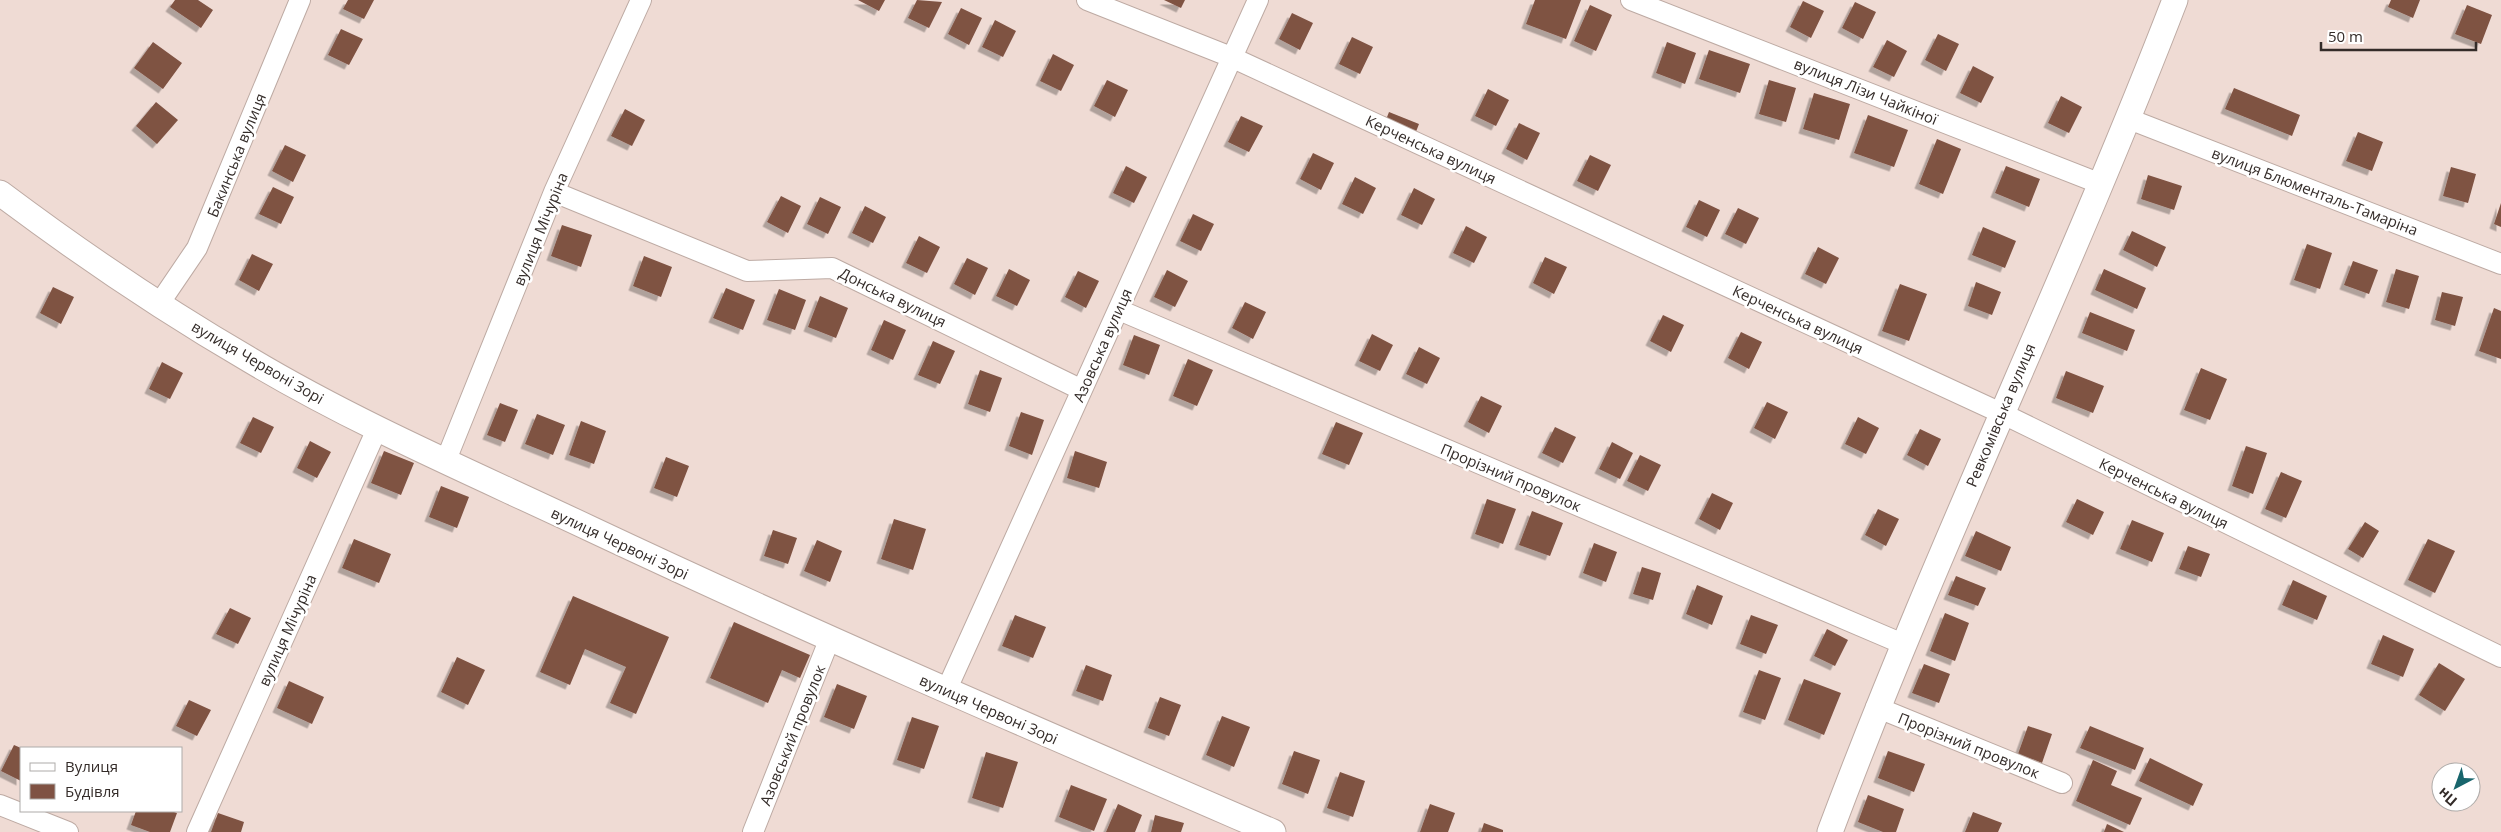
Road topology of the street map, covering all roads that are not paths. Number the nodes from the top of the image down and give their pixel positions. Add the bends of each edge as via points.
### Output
1 (300, 0) edge
2 (641, 0) edge
3 (1087, 0) edge
4 (1258, 0) edge
5 (1631, 0) edge
6 (2175, 0) edge
7 (1231, 57) junction
8 (2129, 119) junction
9 (2101, 184) junction
10 (554, 192) junction
11 (0, 193) edge
12 (2501, 264) edge
13 (159, 304) junction
14 (1119, 310) junction
15 (1082, 390) junction
16 (2001, 413) junction
17 (377, 429) junction
18 (446, 460) junction
19 (830, 638) junction
20 (1903, 644) junction
21 (2501, 657) edge
22 (946, 691) junction
23 (1876, 708) junction
24 (2062, 782) dead end
25 (0, 805) edge
26 (68, 832) edge
27 (197, 832) edge
28 (753, 832) edge
29 (1273, 832) edge
30 (1830, 832) edge

1 - 13 street, Бакинська вулиця via 197,248
2 - 10 street, вулиця Мічуріна
3 - 7 street, Керченська вулиця
4 - 7 street, Азовська вулиця
5 - 9 street, вулиця Лізи Чайкіної
6 - 8 street, Ревкомівська вулиця
7 - 14 street, Азовська вулиця
7 - 16 street, Керченська вулиця
8 - 9 street, Ревкомівська вулиця
8 - 12 street, вулиця Блюменталь-Тамаріна
9 - 16 street, Ревкомівська вулиця
10 - 15 street, Донська вулиця via 747,271 832,268
10 - 18 street, вулиця Мічуріна
11 - 13 street, вулиця Червоні Зорі
13 - 17 street, вулиця Червоні Зорі via 252,362
14 - 15 street, Азовська вулиця
14 - 20 street, Прорізний провулок
15 - 22 street, Азовська вулиця
16 - 20 street, Ревкомівська вулиця
16 - 21 street, Керченська вулиця
17 - 18 street, вулиця Червоні Зорі
17 - 27 street, вулиця Мічуріна
18 - 19 street, вулиця Червоні Зорі via 679,571
19 - 22 street, вулиця Червоні Зорі
19 - 28 street, Азовський провулок
20 - 23 street, Ревкомівська вулиця
22 - 29 street, вулиця Червоні Зорі
23 - 24 street, Прорізний провулок
23 - 30 street, Ревкомівська вулиця
25 - 26 street

